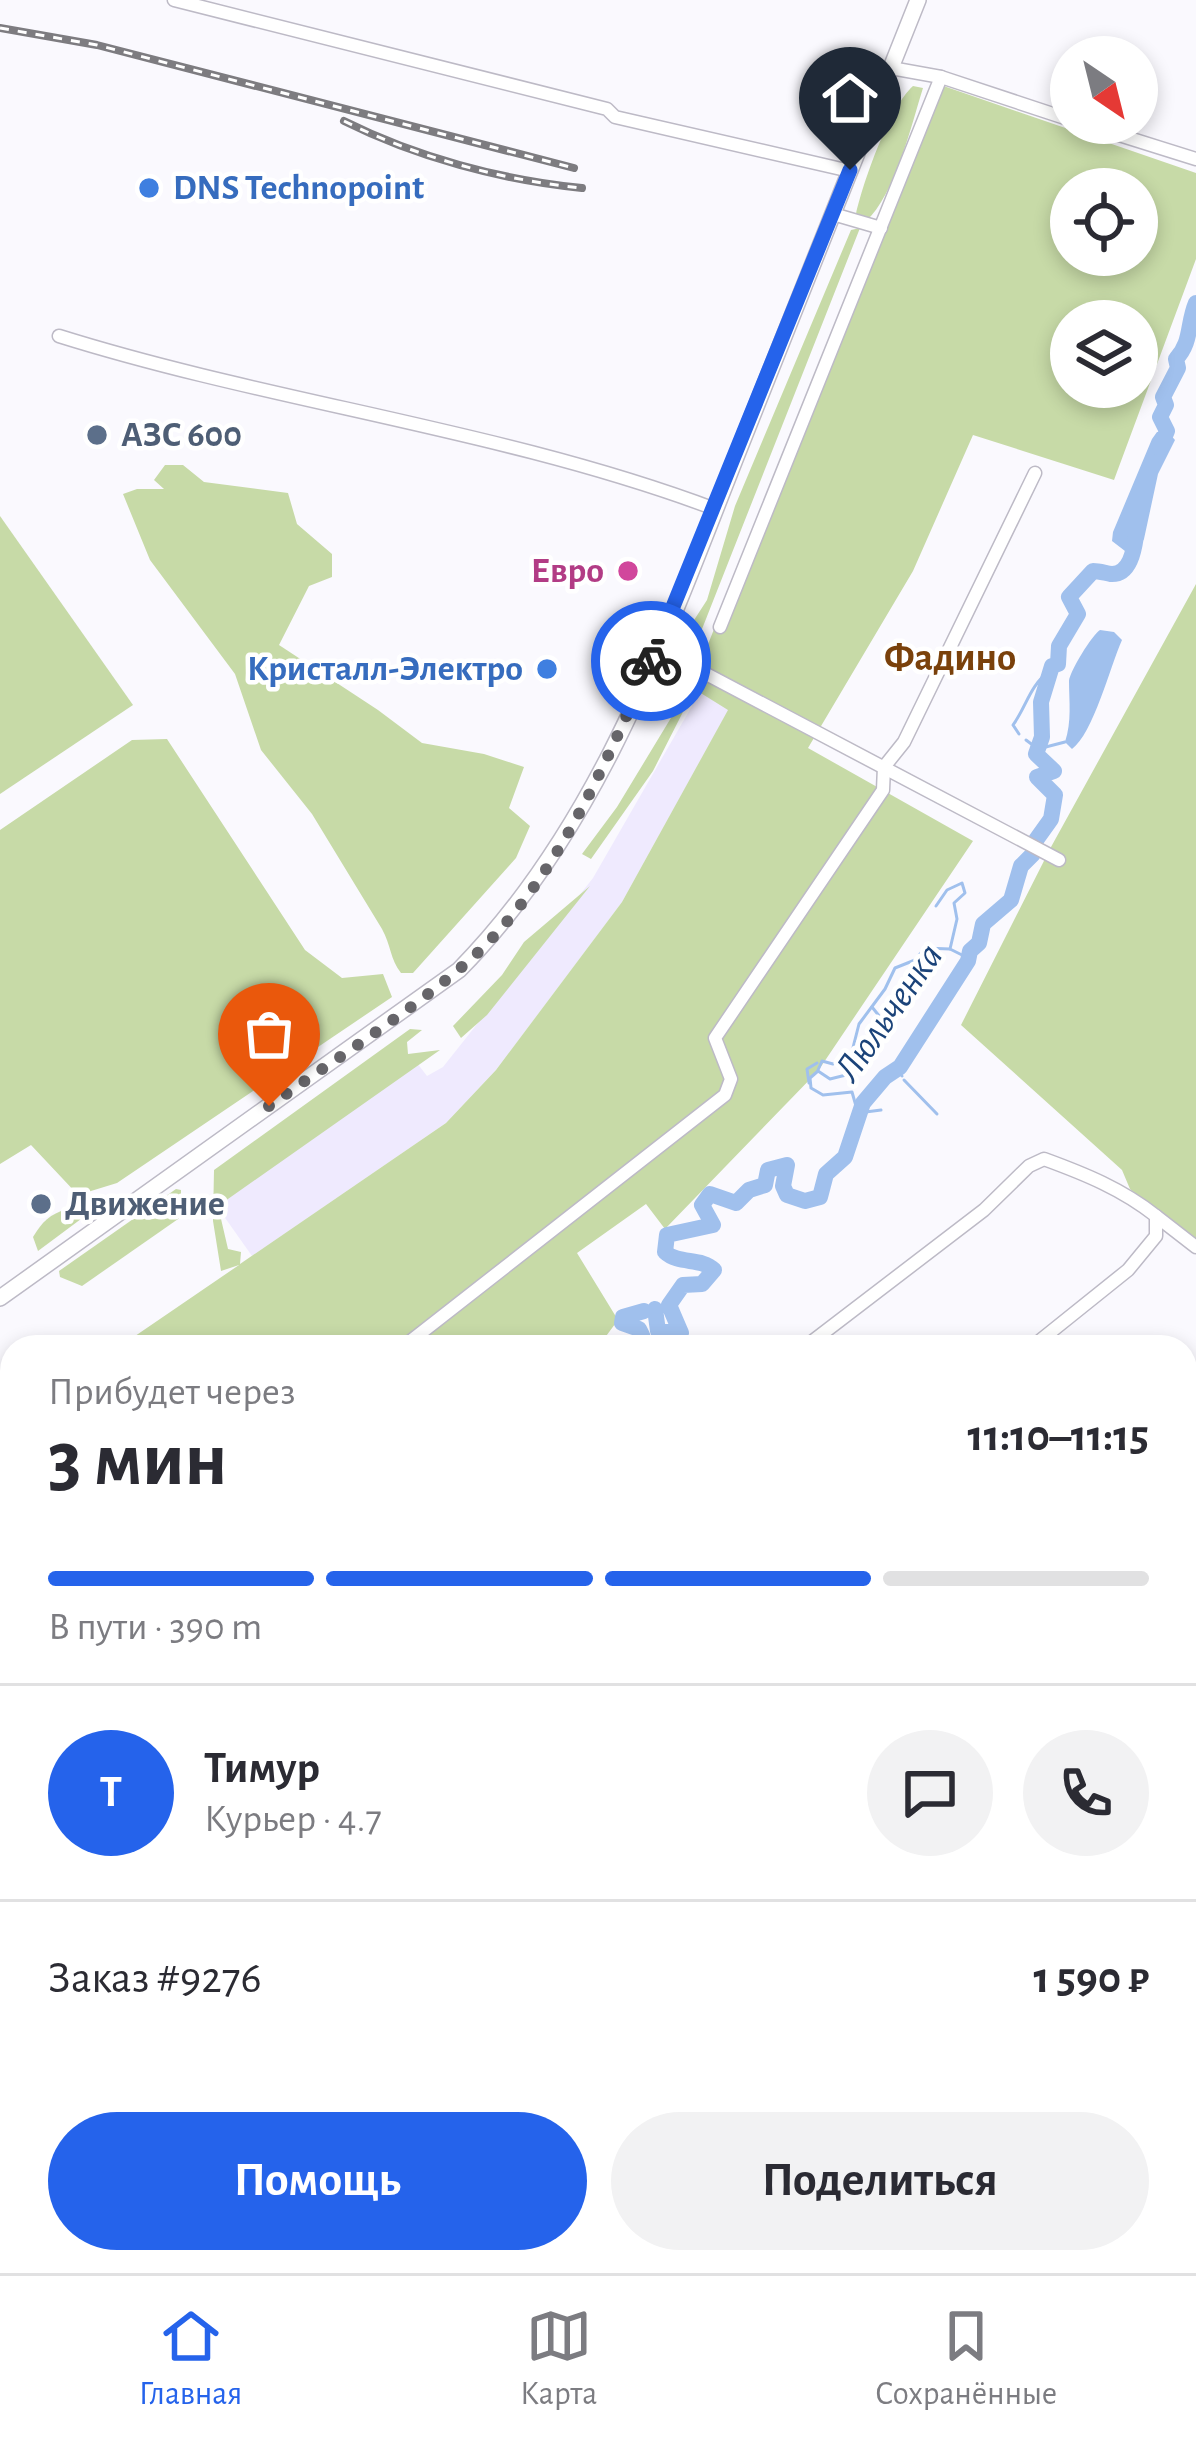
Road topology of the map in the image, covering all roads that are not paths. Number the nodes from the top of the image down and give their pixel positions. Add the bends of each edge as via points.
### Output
1 (174, 0) edge
2 (918, 0) edge
3 (891, 68) junction
4 (941, 77) junction
5 (1050, 113) edge
6 (1146, 144) edge
7 (1196, 160) edge
8 (850, 170) junction
9 (833, 214) junction
10 (880, 228) junction
11 (59, 336) dead end
12 (1035, 473) dead end
13 (715, 509) junction
14 (720, 627) dead end
15 (657, 648) junction
16 (884, 767) junction
17 (1059, 860) dead end
18 (1156, 1216) junction
19 (1196, 1247) edge
20 (0, 1298) edge
21 (418, 1335) edge
22 (821, 1335) edge
23 (1047, 1335) edge

1 - 8 street
2 - 3 main road
3 - 4 street
3 - 8 main road
4 - 5 street
4 - 10 street
6 - 7 street
8 - 9 main road
9 - 10 street
9 - 13 main road
10 - 14 street
11 - 13 street
12 - 16 street via 904,742
13 - 15 main road
15 - 16 street
15 - 20 main road via 560,847 503,926 459,970
16 - 17 street
16 - 21 street via 883,790 716,1038 731,1079 725,1095
18 - 19 street
18 - 22 street via 1112,1186 1045,1159
18 - 23 street via 1156,1236 1128,1270

